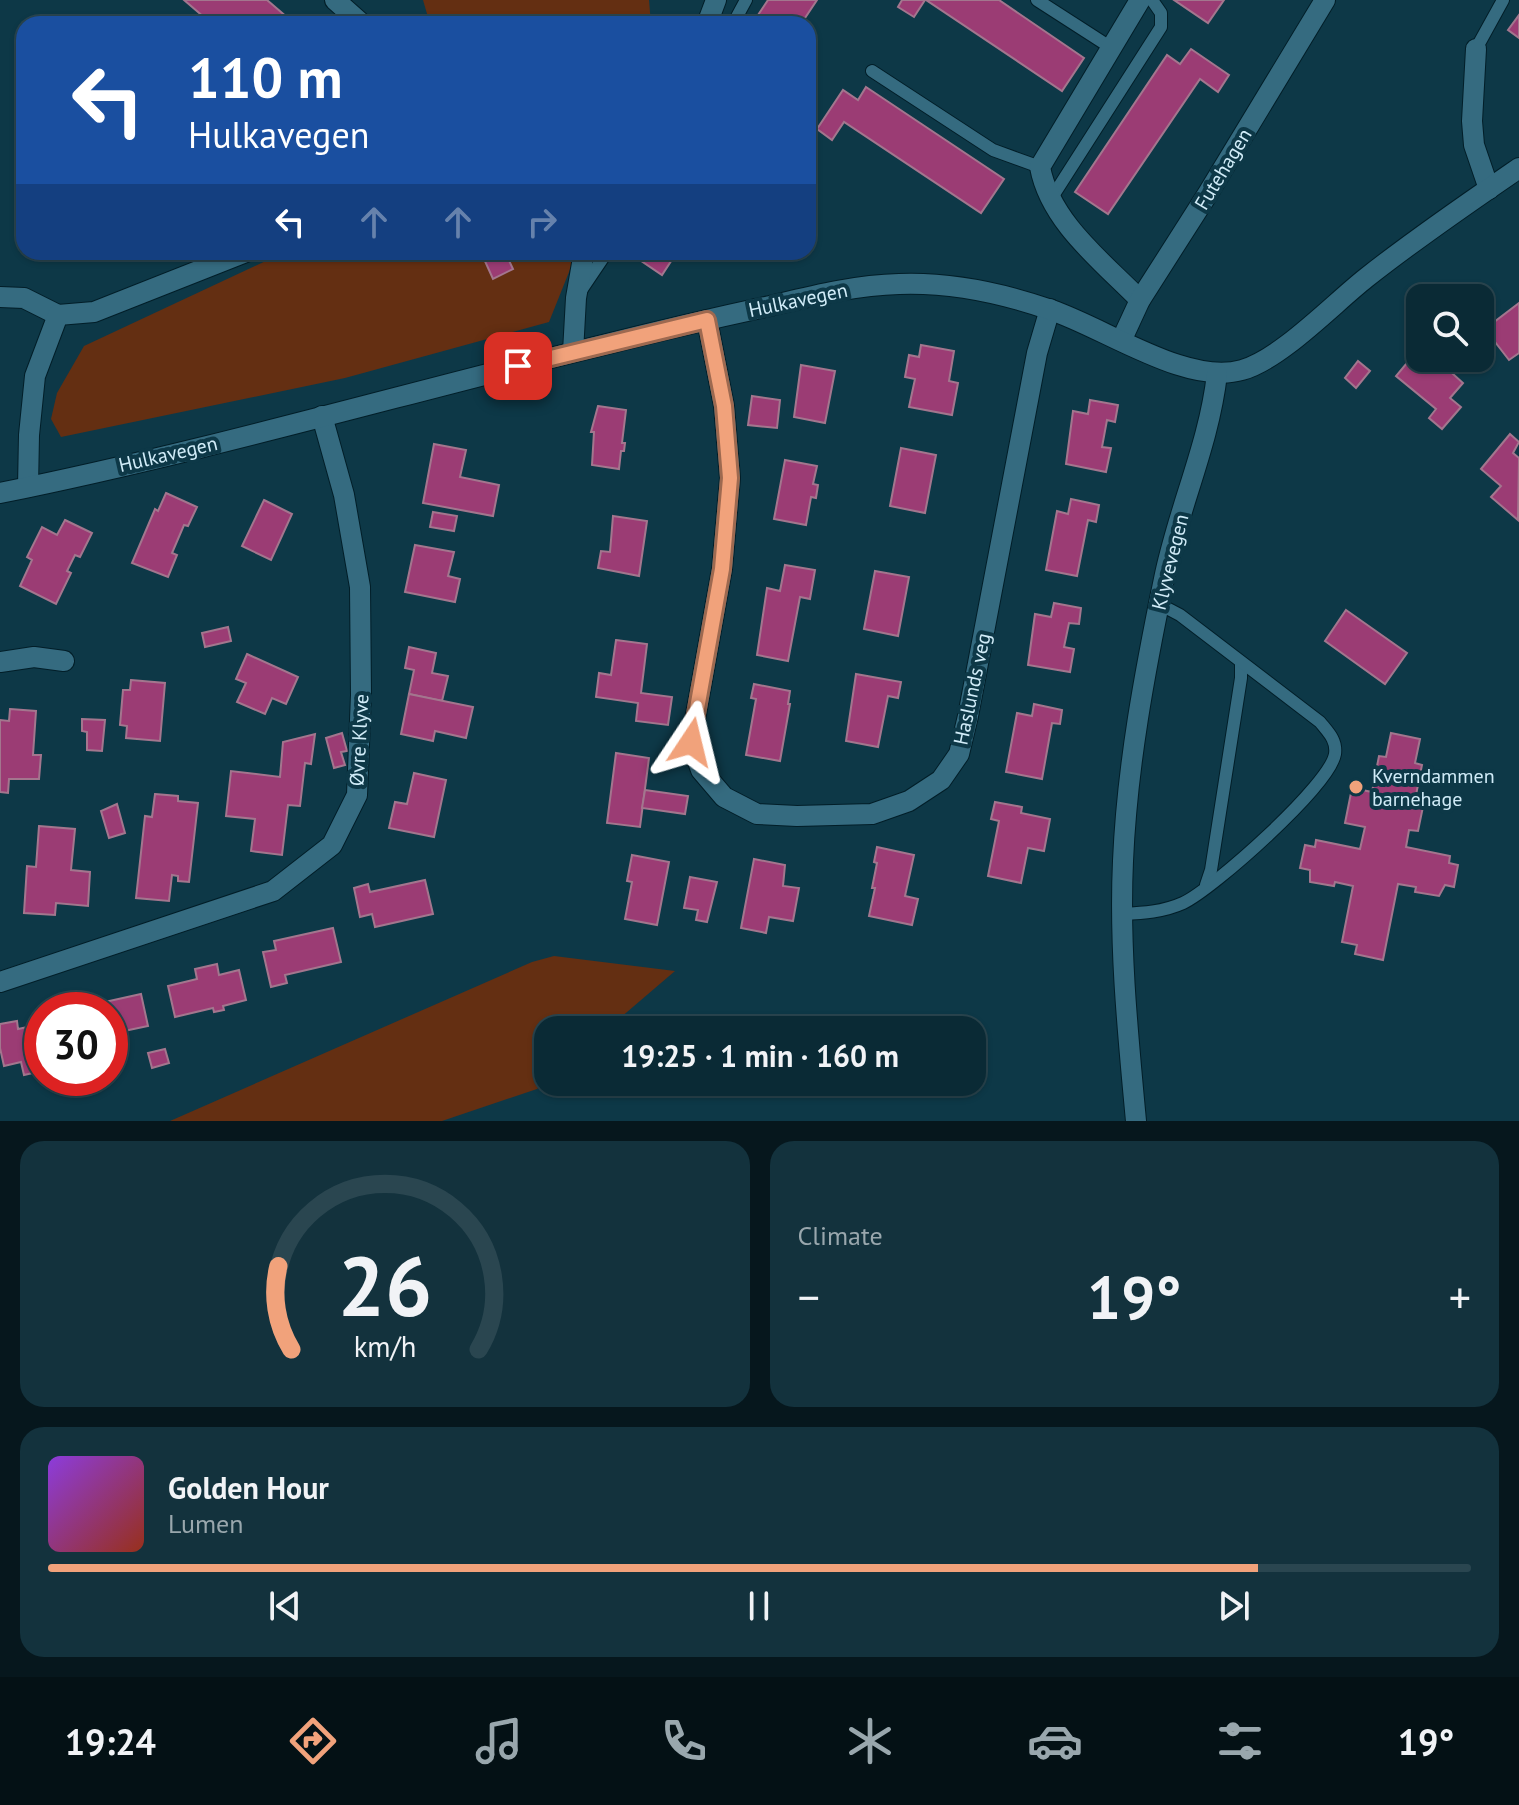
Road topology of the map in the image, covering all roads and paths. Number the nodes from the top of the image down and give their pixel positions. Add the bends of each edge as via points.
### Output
1 (335, 0) edge
2 (1037, 0) edge
3 (1140, 0) edge
4 (1152, 0) edge
5 (1325, 0) edge
6 (1503, 0) edge
7 (353, 16) edge
8 (1110, 47) junction
9 (1476, 49) joint
10 (872, 71) dead end
11 (1040, 167) junction
12 (1519, 168) edge
13 (1489, 189) junction
14 (1051, 199) junction
15 (208, 260) edge
16 (583, 260) edge
17 (602, 260) edge
18 (0, 297) edge
19 (576, 298) junction
20 (1140, 300) junction
21 (1050, 309) junction
22 (58, 315) junction
23 (707, 320) junction
24 (1122, 339) junction
25 (573, 352) junction
26 (1217, 374) junction
27 (322, 416) junction
28 (28, 487) junction
29 (0, 493) edge
30 (1159, 604) junction
31 (64, 661) dead end
32 (0, 662) edge
33 (1241, 664) junction
34 (1206, 886) junction
35 (1122, 914) junction
36 (0, 982) edge
37 (1136, 1121) edge

1 - 7 street
2 - 8 lane
3 - 8 street
4 - 14 lane via 1161,13 1161,27
5 - 20 street, Futehagen
6 - 9 lane
8 - 11 street
9 - 13 street via 1474,145
10 - 11 lane via 993,150
11 - 14 street
12 - 13 street
13 - 26 street via 1270,356 1244,370
14 - 20 street via 1066,224
15 - 22 street via 94,312
16 - 19 street
17 - 19 lane
18 - 22 street via 24,298
19 - 25 street
20 - 24 street, Futehagen
21 - 23 street, Hulkavegen via 976,290 899,284 852,288
21 - 23 street, Haslunds veg via 959,754 941,780 909,801 872,814 757,814 724,797 701,770 691,742 722,569 730,478 724,406
21 - 24 street, Hulkavegen
22 - 28 street via 35,376
23 - 25 street, Hulkavegen
24 - 26 street, Hulkavegen via 1174,364
25 - 27 street, Hulkavegen
26 - 30 street, Klyvevegen via 1205,444 1169,551
27 - 28 street, Hulkavegen
27 - 36 street, Øvre Klyve via 344,495 360,587 357,795 332,845 273,891
28 - 29 street, Hulkavegen
30 - 33 lane
30 - 35 street, Klyvevegen via 1136,734
31 - 32 street via 34,657
33 - 34 lane
33 - 34 lane via 1320,722 1332,736 1335,757 1310,793 1250,853
34 - 35 lane via 1182,904 1154,913
35 - 37 street, Klyvevegen

